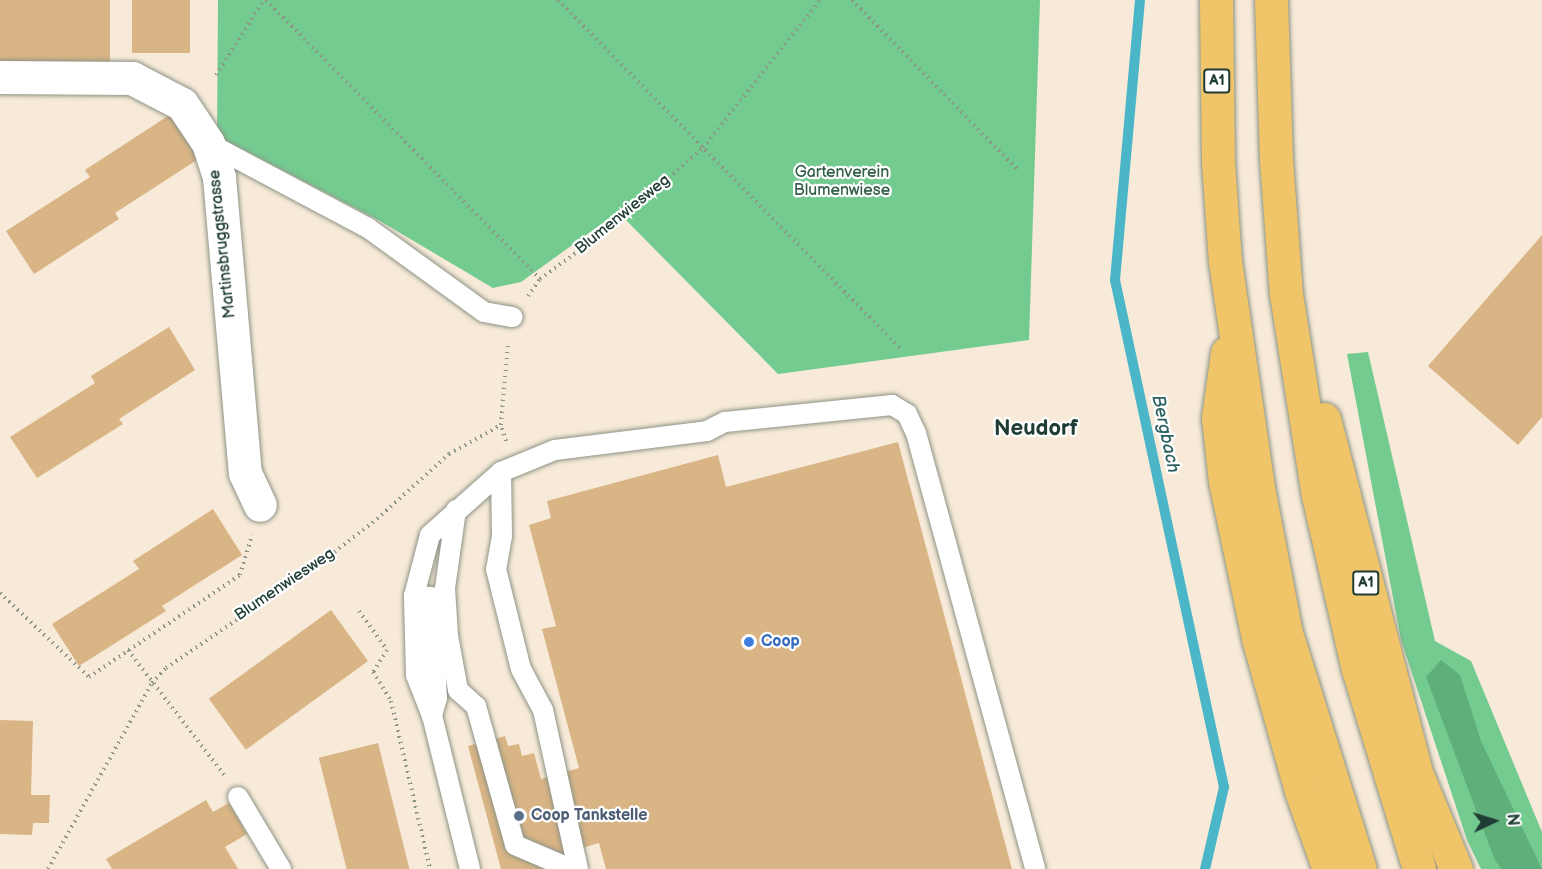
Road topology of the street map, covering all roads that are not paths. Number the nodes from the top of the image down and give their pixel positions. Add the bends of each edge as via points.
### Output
1 (1216, 0) edge
2 (1271, 0) edge
3 (0, 77) edge
4 (208, 143) junction
5 (1286, 294) junction
6 (513, 317) road end
7 (1232, 319) junction
8 (501, 472) junction
9 (260, 505) road end
10 (456, 510) junction
11 (458, 690) junction
12 (435, 707) junction
13 (238, 797) road end
14 (281, 869) edge
15 (470, 869) edge
16 (571, 869) edge
17 (578, 869) edge
18 (1035, 869) edge
19 (1329, 869) edge
20 (1360, 869) edge
21 (1419, 869) edge
22 (1456, 869) edge

1 - 7 highway, A1 via 1218,162
2 - 5 highway, A1 via 1275,159
3 - 4 street, Martinsbruggstrasse via 132,78 182,104
4 - 6 lane via 368,228 484,312
4 - 9 street, Martinsbruggstrasse via 219,177 245,473
5 - 21 highway, A1 via 1318,495 1355,658
5 - 22 highway, A1 via 1340,474 1378,635 1417,775
7 - 19 highway, A1 via 1218,418 1225,481 1258,638 1301,791
7 - 20 highway, A1 via 1286,633
8 - 10 lane
8 - 17 lane via 502,536 496,569 521,669 543,710
8 - 18 lane via 555,450 707,432 725,422 892,405 907,414 920,445
10 - 11 lane via 445,588 448,636
10 - 12 lane via 430,535 414,596 416,675
11 - 12 lane via 447,689
11 - 16 lane via 476,706 515,845
12 - 15 lane
13 - 14 lane

